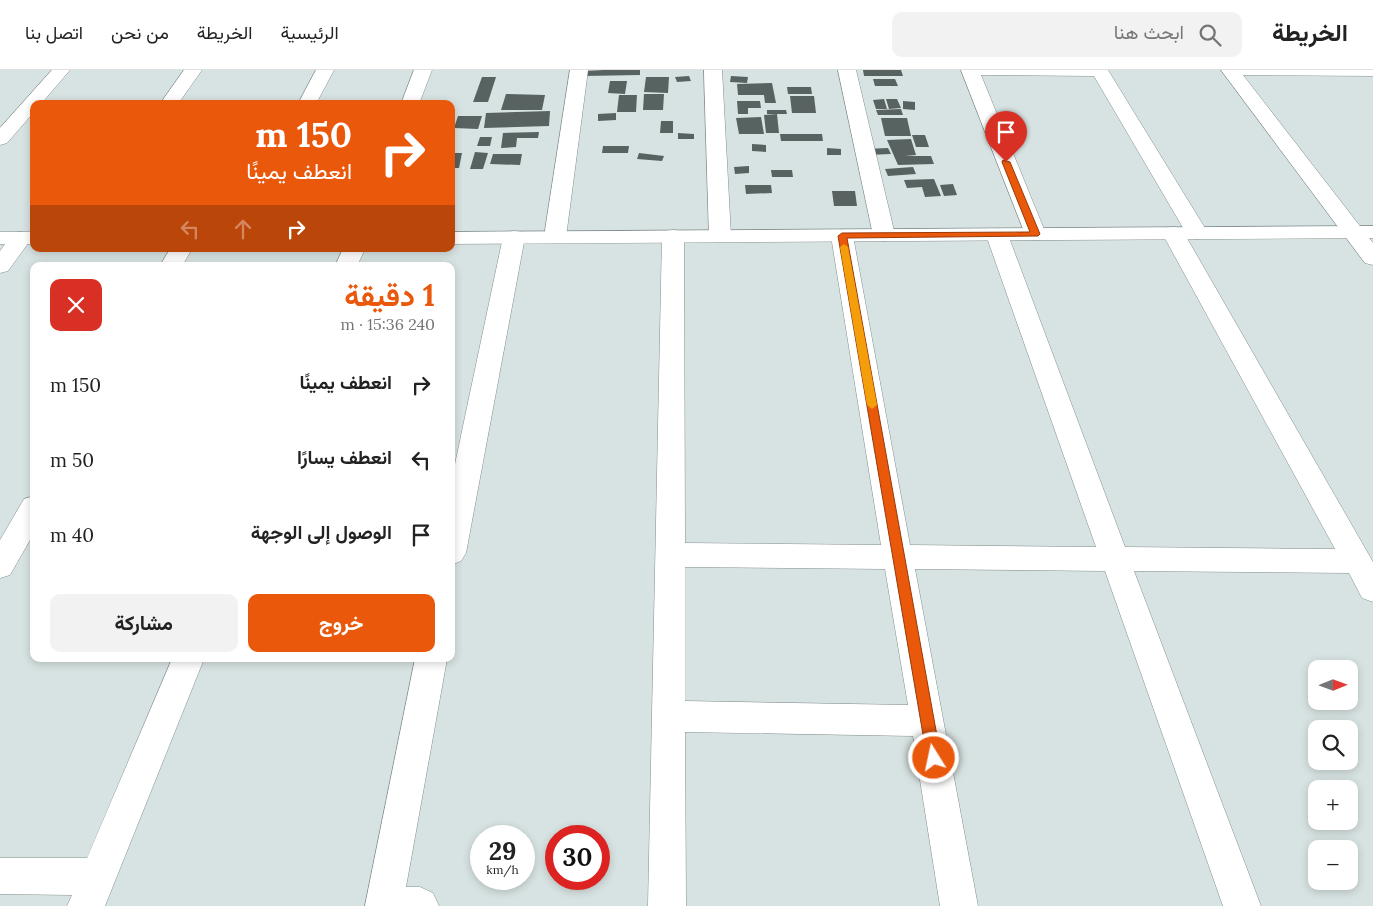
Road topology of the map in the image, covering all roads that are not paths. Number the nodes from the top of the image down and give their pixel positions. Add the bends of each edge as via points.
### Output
1 (61, 70) edge
2 (193, 70) edge
3 (325, 70) edge
4 (423, 70) edge
5 (579, 70) edge
6 (714, 70) edge
7 (847, 70) edge
8 (970, 70) edge
9 (1230, 70) edge
10 (1099, 71) edge
11 (1373, 71) edge
12 (34, 100) edge
13 (172, 100) edge
14 (309, 100) edge
15 (412, 100) edge
16 (30, 105) edge
17 (0, 139) edge
18 (1363, 232) edge
19 (1035, 234) junction
20 (1185, 234) junction
21 (884, 235) junction
22 (997, 235) junction
23 (672, 236) junction
24 (720, 236) junction
25 (842, 236) junction
26 (555, 237) junction
27 (18, 238) edge
28 (455, 238) edge
29 (514, 238) junction
30 (1373, 258) edge
31 (0, 266) edge
32 (30, 514) edge
33 (455, 533) edge
34 (669, 555) junction
35 (899, 558) junction
36 (1116, 558) junction
37 (1, 561) edge
38 (1357, 561) junction
39 (1373, 590) edge
40 (187, 662) edge
41 (430, 662) edge
42 (668, 716) junction
43 (928, 721) junction
44 (0, 876) edge
45 (92, 892) edge
46 (384, 906) edge
47 (420, 906) edge
48 (667, 906) edge
49 (959, 906) edge
50 (1242, 906) edge

1 - 12 street
2 - 13 street
3 - 14 street
4 - 15 street
5 - 26 street
6 - 24 street
7 - 21 street
8 - 10 street
8 - 19 street
9 - 11 street
9 - 18 street
10 - 20 street
16 - 17 street
18 - 20 street
18 - 30 street
19 - 20 street
19 - 22 street
20 - 38 street
21 - 22 street
21 - 25 street
22 - 36 street
23 - 24 street
23 - 26 street
23 - 34 street
24 - 25 street
25 - 35 street
26 - 29 street
27 - 31 street
28 - 29 street
29 - 33 street
32 - 37 street
34 - 35 street
34 - 42 street
35 - 36 street
35 - 43 street
36 - 38 street
36 - 50 street
38 - 39 street
40 - 45 street
41 - 46 street
42 - 43 street
42 - 48 street
43 - 49 street
44 - 45 street
46 - 47 street

